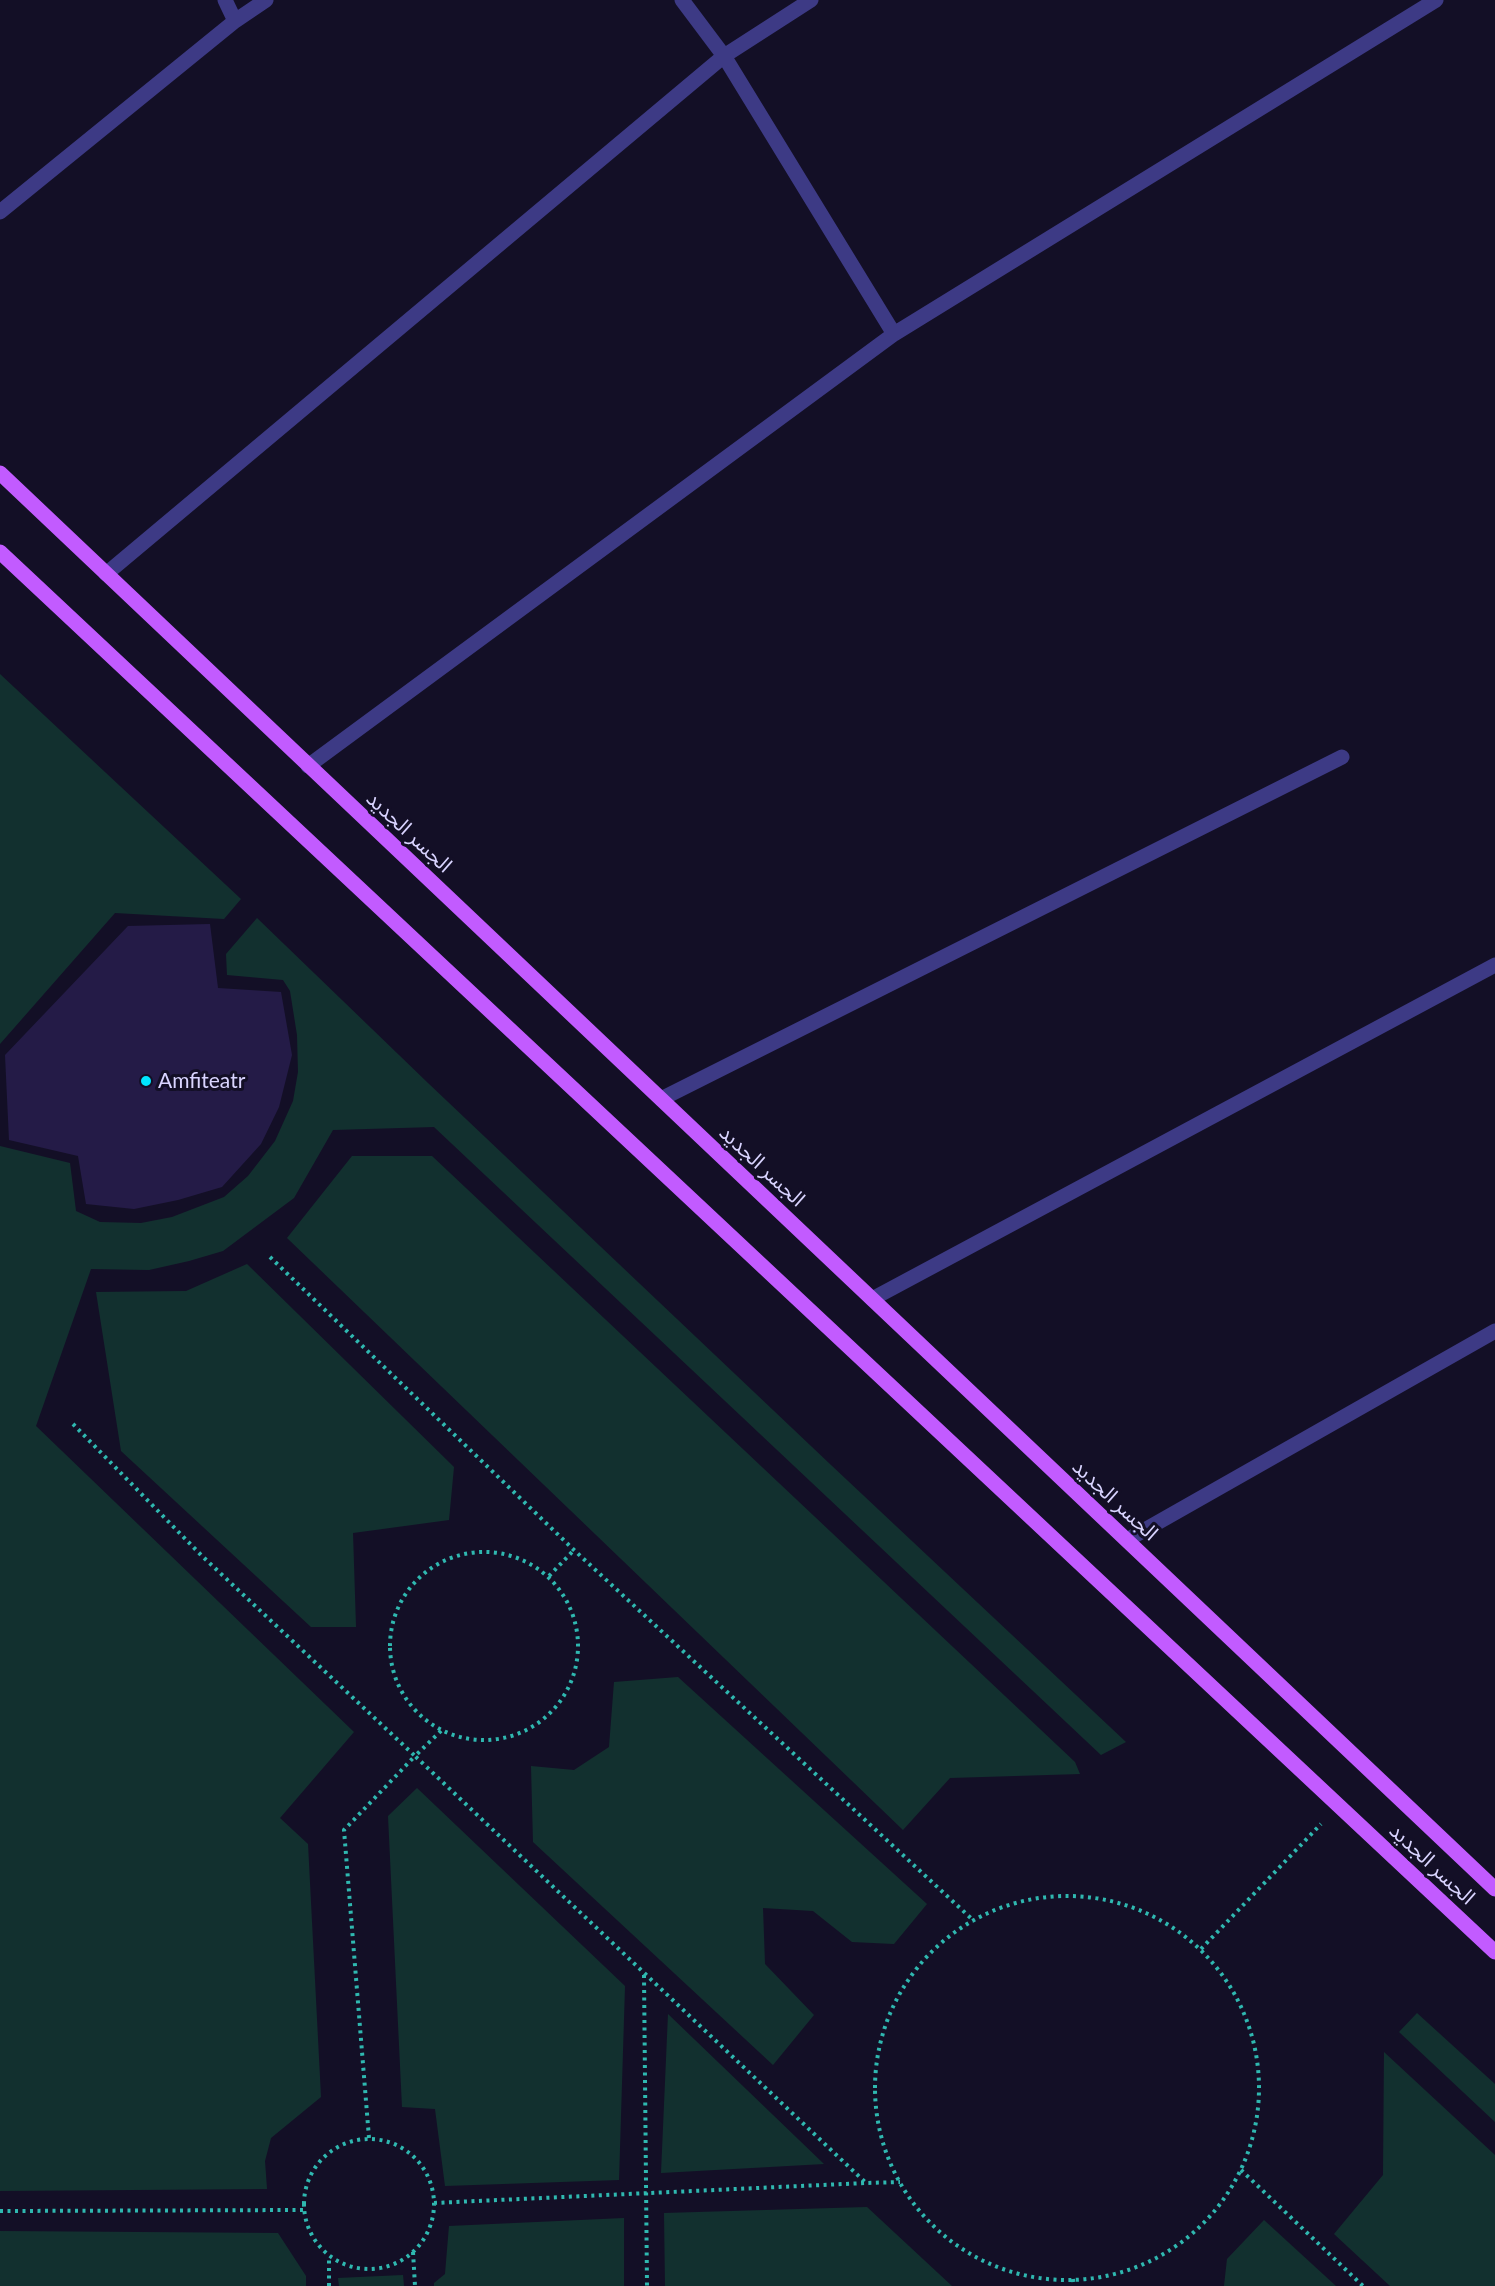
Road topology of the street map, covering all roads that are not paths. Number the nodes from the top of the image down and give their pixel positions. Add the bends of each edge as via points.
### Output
1 (225, 0) edge
2 (266, 0) edge
3 (682, 0) edge
4 (811, 0) edge
5 (1436, 0) edge
6 (236, 21) junction
7 (724, 56) junction
8 (0, 212) edge
9 (894, 334) junction
10 (0, 473) edge
11 (0, 552) edge
12 (106, 574) junction
13 (1342, 757) dead end
14 (308, 765) junction
15 (1495, 965) edge
16 (661, 1099) junction
17 (872, 1299) junction
18 (1495, 1331) edge
19 (1126, 1540) junction
20 (1495, 1889) edge
21 (1495, 1952) edge

1 - 6 street
2 - 6 street
3 - 7 street
4 - 7 street
5 - 9 street
6 - 8 street
7 - 9 street
7 - 12 street
9 - 14 street
10 - 12 main road, الجسر الجديد
11 - 21 main road, الجسر الجديد
12 - 14 main road, الجسر الجديد
13 - 16 street
14 - 16 main road, الجسر الجديد
15 - 17 street
16 - 17 main road, الجسر الجديد
17 - 19 main road, الجسر الجديد
18 - 19 street
19 - 20 main road, الجسر الجديد

